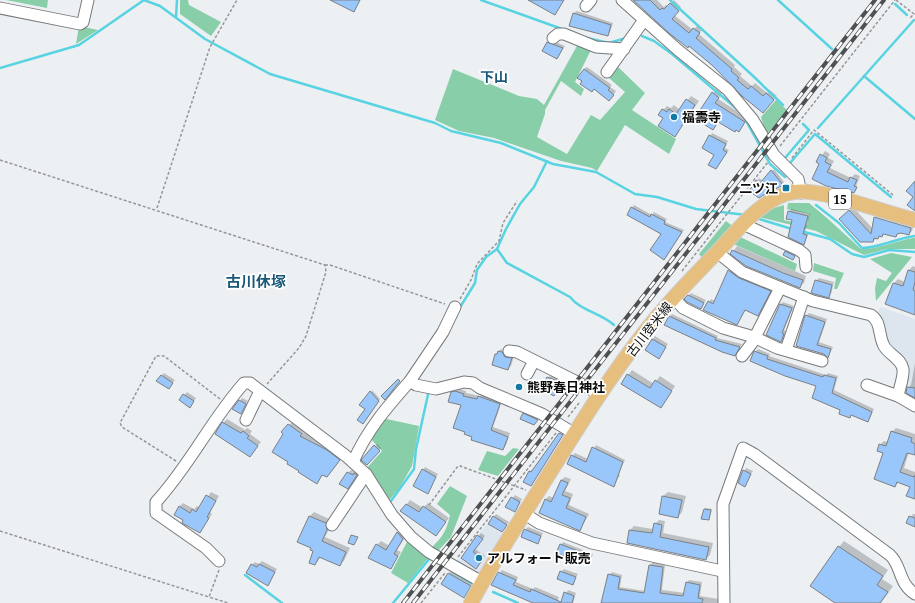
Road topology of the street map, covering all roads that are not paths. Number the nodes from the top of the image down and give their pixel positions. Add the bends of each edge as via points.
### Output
1 (88, 0) edge
2 (622, 0) edge
3 (0, 8) edge
4 (644, 20) junction
5 (553, 38) dead end
6 (624, 49) junction
7 (607, 72) dead end
8 (801, 193) junction
9 (915, 220) edge
10 (745, 223) junction
11 (717, 252) junction
12 (806, 267) dead end
13 (780, 288) junction
14 (804, 297) junction
15 (674, 298) junction
16 (455, 307) road end
17 (754, 337) junction
18 (786, 350) junction
19 (509, 352) dead end
20 (742, 356) dead end
21 (534, 361) junction
22 (822, 361) dead end
23 (527, 374) dead end
24 (410, 381) junction
25 (867, 385) dead end
26 (259, 392) junction
27 (599, 396) junction
28 (898, 396) junction
29 (915, 406) edge
30 (246, 420) dead end
31 (575, 434) junction
32 (353, 462) junction
33 (366, 474) junction
34 (524, 514) junction
35 (332, 525) dead end
36 (219, 561) road end
37 (722, 571) junction
38 (482, 582) junction
39 (915, 594) edge
40 (471, 603) edge
41 (724, 603) edge

1 - 3 street via 83,22 80,24
2 - 4 street
4 - 6 street
4 - 8 street via 728,90 753,120 774,155 798,179
5 - 6 street via 558,34 564,34 596,47
6 - 7 street
8 - 9 main road, 古川登米線 / 15 via 833,197
8 - 10 main road, 古川登米線 / 15 via 794,192 764,205
10 - 11 main road, 古川登米線 / 15
10 - 12 street via 799,250 805,255
11 - 13 street via 742,272
11 - 15 main road, 古川登米線 / 15
13 - 14 street
13 - 17 street
14 - 18 street
14 - 28 street via 875,318 884,347 900,361 903,370
15 - 17 street via 683,308 723,328
15 - 27 main road, 古川登米線 / 15 via 640,338
16 - 24 street via 443,332
17 - 18 street
17 - 20 street
18 - 22 street
19 - 21 street via 516,352
21 - 23 street
21 - 27 street via 591,389
24 - 31 street via 429,387 472,383 542,414
24 - 32 street via 387,406 364,438
25 - 28 street
26 - 30 street
26 - 32 street
26 - 36 street via 250,383 244,383 226,403 186,467 156,502 156,512 206,548
27 - 31 main road, 古川登米線 / 15
28 - 29 street
31 - 34 main road, 古川登米線 / 15
32 - 33 street
33 - 35 street
33 - 38 street via 392,515 411,537 429,552
34 - 37 street via 540,523 592,543
34 - 38 main road, 古川登米線 / 15
37 - 39 street via 722,504 743,448 890,555 908,589
37 - 41 street
38 - 40 main road, 古川登米線 / 15

